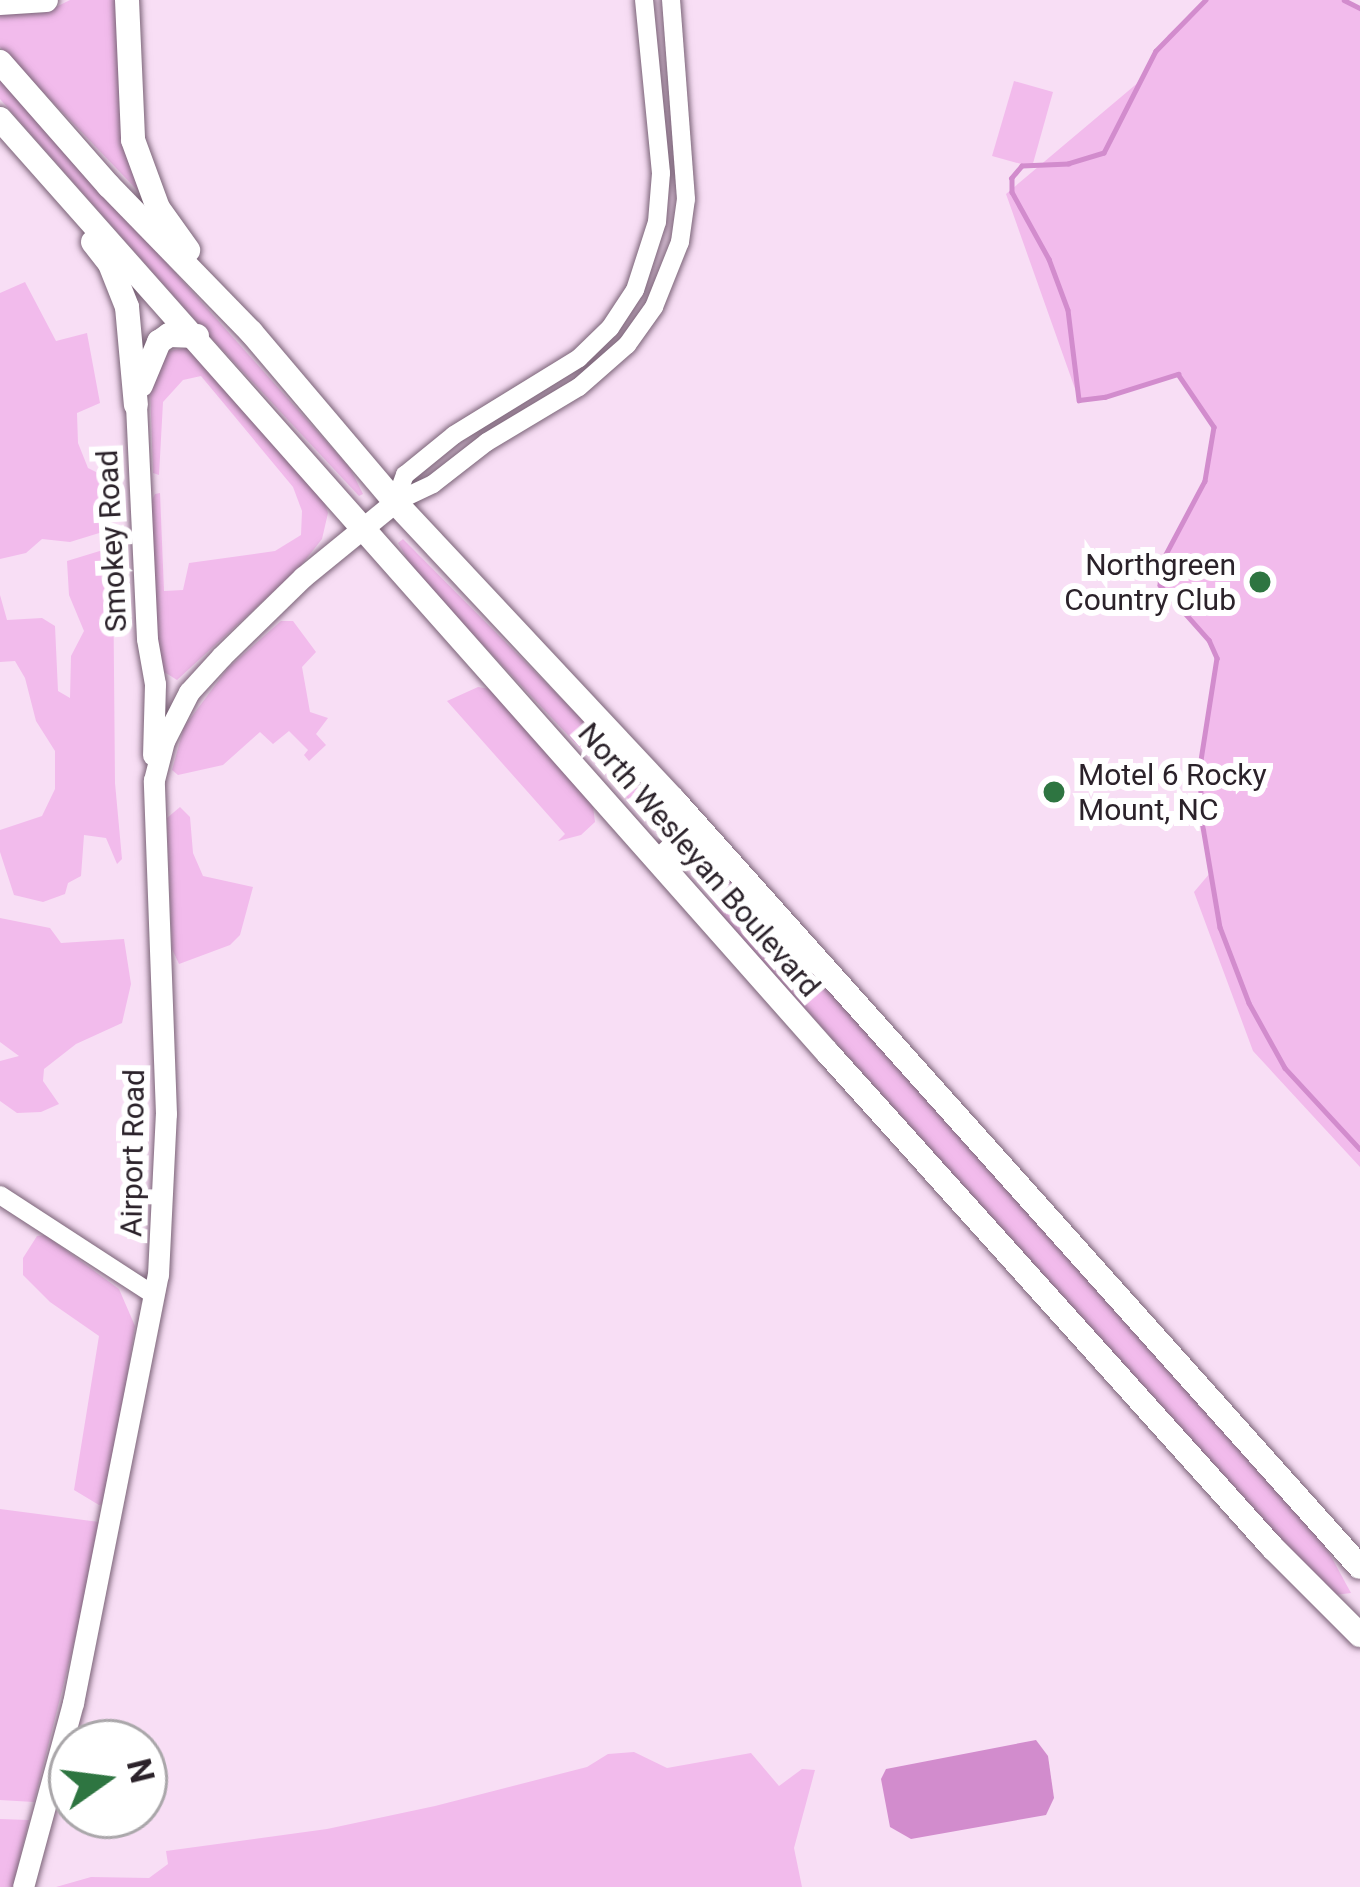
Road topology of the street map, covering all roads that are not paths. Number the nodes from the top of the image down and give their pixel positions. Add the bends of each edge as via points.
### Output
1 (46, 0) edge
2 (127, 0) edge
3 (644, 0) edge
4 (670, 0) edge
5 (0, 3) edge
6 (0, 62) edge
7 (5, 124) edge
8 (235, 316) junction
9 (197, 336) junction
10 (136, 405) junction
11 (395, 502) junction
12 (364, 526) junction
13 (154, 781) junction
14 (697, 826) junction
15 (659, 861) junction
16 (0, 1196) edge
17 (151, 1293) junction
18 (1360, 1567) edge
19 (1357, 1627) edge
20 (23, 1887) edge

1 - 5 highway
2 - 8 highway via 128,106 144,179
3 - 11 street via 661,172 658,222 634,290 579,358 454,435 405,475
4 - 11 street via 685,217 654,307 597,374
6 - 8 highway, North Wesleyan Boulevard
7 - 9 highway, North Wesleyan Boulevard
7 - 10 highway via 116,277 127,307
8 - 11 highway, North Wesleyan Boulevard
9 - 10 highway via 158,342
9 - 12 highway, North Wesleyan Boulevard
10 - 13 main road, Smokey Road
11 - 12 main road, Airport Road
11 - 14 highway, North Wesleyan Boulevard
12 - 13 main road, Airport Road via 189,692
12 - 15 highway, North Wesleyan Boulevard
13 - 17 main road, Airport Road via 166,1114 164,1224
14 - 15 highway
14 - 18 highway, North Wesleyan Boulevard
15 - 19 highway, North Wesleyan Boulevard via 1260,1534
16 - 17 street
17 - 20 main road, Airport Road via 117,1500

